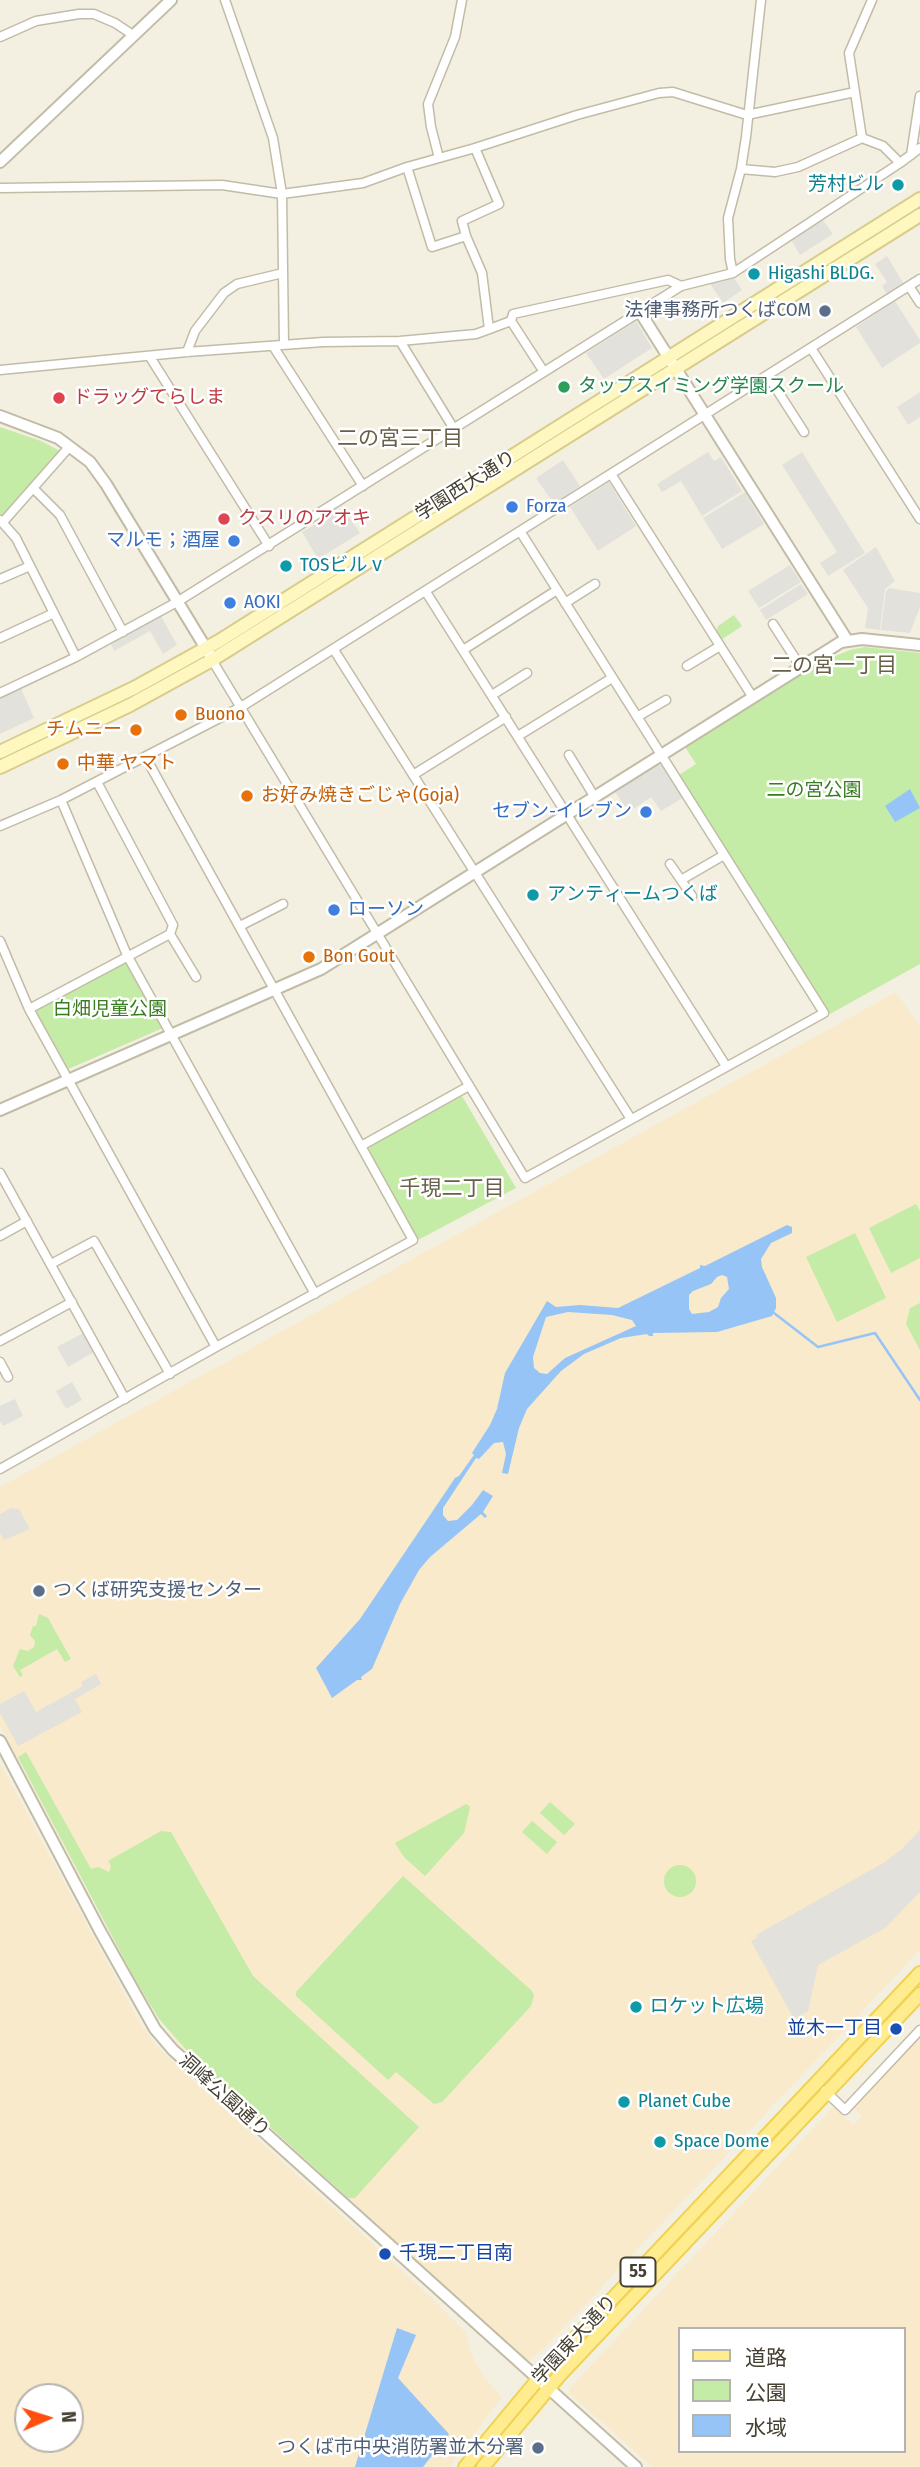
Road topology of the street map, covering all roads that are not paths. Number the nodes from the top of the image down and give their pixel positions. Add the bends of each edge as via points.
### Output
1 (170, 0) edge
2 (225, 0) edge
3 (462, 0) edge
4 (761, 0) edge
5 (872, 0) edge
6 (133, 35) junction
7 (0, 37) edge
8 (855, 92) junction
9 (920, 96) edge
10 (747, 115) junction
11 (862, 138) junction
12 (475, 148) junction
13 (920, 148) edge
14 (911, 155) junction
15 (439, 158) junction
16 (0, 162) edge
17 (900, 163) junction
18 (407, 167) junction
19 (741, 169) junction
20 (0, 188) edge
21 (282, 194) junction
22 (920, 199) edge
23 (920, 215) edge
24 (466, 236) junction
25 (283, 273) junction
26 (733, 273) junction
27 (920, 279) edge
28 (681, 286) junction
29 (909, 286) junction
30 (920, 303) edge
31 (640, 312) junction
32 (511, 321) junction
33 (489, 329) junction
34 (400, 341) junction
35 (284, 345) junction
36 (273, 346) junction
37 (811, 348) junction
38 (187, 352) junction
39 (150, 357) junction
40 (668, 358) junction
41 (676, 369) junction
42 (0, 370) edge
43 (544, 372) junction
44 (768, 376) junction
45 (705, 415) junction
46 (0, 416) edge
47 (454, 429) junction
48 (804, 432) dead end
49 (70, 446) junction
50 (611, 474) junction
51 (363, 486) junction
52 (33, 488) junction
53 (920, 519) edge
54 (2, 521) edge
55 (520, 531) junction
56 (269, 547) junction
57 (30, 566) junction
58 (0, 579) edge
59 (594, 584) dead end
60 (557, 590) junction
61 (426, 592) junction
62 (177, 603) junction
63 (565, 603) junction
64 (54, 614) junction
65 (773, 624) dead end
66 (123, 632) junction
67 (0, 638) edge
68 (847, 639) junction
69 (920, 645) edge
70 (720, 646) junction
71 (334, 650) junction
72 (463, 650) junction
73 (209, 654) junction
74 (76, 657) junction
75 (687, 666) dead end
76 (800, 666) junction
77 (527, 673) dead end
78 (612, 678) junction
79 (0, 693) edge
80 (492, 695) junction
81 (752, 696) junction
82 (666, 700) dead end
83 (241, 707) junction
84 (506, 716) junction
85 (637, 717) junction
86 (518, 736) junction
87 (0, 752) edge
88 (660, 754) junction
89 (569, 755) dead end
90 (146, 758) junction
91 (0, 767) edge
92 (413, 775) junction
93 (97, 782) junction
94 (594, 796) junction
95 (61, 800) junction
96 (566, 813) junction
97 (0, 826) edge
98 (724, 855) junction
99 (670, 864) dead end
100 (475, 872) junction
101 (681, 880) junction
102 (692, 896) dead end
103 (283, 904) dead end
104 (240, 926) junction
105 (170, 934) junction
106 (377, 934) junction
107 (0, 940) edge
108 (127, 955) junction
109 (195, 977) dead end
110 (275, 990) junction
111 (29, 1009) junction
112 (172, 1035) junction
113 (726, 1066) junction
114 (67, 1081) junction
115 (469, 1086) junction
116 (0, 1110) edge
117 (631, 1119) junction
118 (361, 1146) junction
119 (0, 1173) edge
120 (27, 1221) junction
121 (0, 1236) edge
122 (51, 1264) junction
123 (314, 1294) junction
124 (72, 1302) junction
125 (0, 1341) edge
126 (216, 1347) junction
127 (0, 1362) edge
128 (170, 1374) junction
129 (9, 1377) dead end
130 (125, 1399) junction
131 (0, 1469) edge
132 (0, 1741) edge
133 (920, 1973) edge
134 (920, 1994) edge
135 (920, 2030) edge
136 (814, 2082) junction
137 (826, 2092) junction
138 (543, 2384) junction
139 (465, 2467) edge
140 (484, 2467) edge
141 (636, 2467) edge

1 - 6 street
2 - 21 street via 273,138
3 - 15 street via 455,37 428,104
4 - 10 street
5 - 8 street via 849,53
6 - 7 street via 94,14 79,14 36,22
6 - 16 street
8 - 10 street
8 - 11 street
9 - 14 street
10 - 12 street via 673,92 659,93
10 - 19 street
11 - 17 street via 883,146
11 - 19 street via 798,167 775,172
12 - 15 street
12 - 24 street via 499,204 461,221
13 - 14 street
14 - 17 street
15 - 18 street
17 - 26 street
18 - 21 street via 363,183
18 - 24 street via 432,247
19 - 26 street via 728,218
20 - 21 street via 222,185
21 - 25 street
22 - 40 main road, 学園西大通り
23 - 41 main road, 学園西大通り
24 - 33 street via 482,273
25 - 35 street
25 - 38 street via 236,284 224,293 195,331
26 - 28 street
27 - 29 street
28 - 31 street
28 - 32 street via 668,280 513,314
29 - 30 street
29 - 37 street
31 - 40 street
31 - 43 street
32 - 33 street
32 - 43 street
33 - 34 street
34 - 35 street
34 - 47 street
35 - 36 street
36 - 38 street
36 - 51 street
37 - 44 street
37 - 53 street
38 - 39 street
39 - 42 street
39 - 56 street
40 - 41 street
40 - 73 main road, 学園西大通り
41 - 45 street
41 - 73 main road, 学園西大通り
43 - 47 street
44 - 45 street
44 - 48 street
45 - 50 street
45 - 68 street
46 - 49 street
47 - 51 street
49 - 52 street
49 - 62 street via 90,462 106,484
50 - 55 street
50 - 70 street
51 - 56 street
52 - 54 street
52 - 66 street via 60,515
54 - 57 street
55 - 60 street
55 - 61 street
56 - 62 street
57 - 58 street
57 - 64 street
59 - 63 street
60 - 63 street
60 - 72 street
61 - 71 street
61 - 72 street
62 - 66 street
62 - 73 street
63 - 78 street
64 - 67 street
64 - 74 street
65 - 76 street
66 - 74 street
68 - 69 street
68 - 76 street
70 - 75 street
70 - 81 street
71 - 83 street
71 - 92 street
72 - 80 street
73 - 83 street
73 - 87 main road, 学園西大通り
73 - 91 main road, 学園西大通り via 130,705
74 - 79 street
76 - 81 street
77 - 80 street
78 - 85 street
78 - 86 street
80 - 84 street
81 - 88 street
82 - 85 street
83 - 90 street
83 - 106 street
84 - 86 street
84 - 92 street
85 - 88 street
86 - 96 street
88 - 94 street
88 - 98 street
89 - 94 street
90 - 93 street
90 - 104 street
92 - 100 street
93 - 95 street
93 - 105 street via 173,925
94 - 96 street
95 - 97 street
95 - 108 street
96 - 100 street
96 - 113 street
98 - 101 street
98 - 113 street via 824,1013
99 - 101 street
100 - 106 street
100 - 117 street
101 - 102 street
103 - 104 street
104 - 110 street
105 - 108 street
105 - 109 street
106 - 110 street via 321,969
106 - 115 street
107 - 111 street
108 - 111 street
108 - 112 street
110 - 112 street
110 - 118 street
111 - 114 street
112 - 114 street
112 - 123 street
113 - 117 street
114 - 116 street
114 - 126 street
115 - 117 street via 525,1178
115 - 118 street
118 - 123 street via 413,1240
119 - 120 street
120 - 121 street
120 - 122 street
122 - 124 street
122 - 128 street via 94,1241
123 - 126 street
124 - 125 street
124 - 130 street
126 - 128 street
127 - 129 street
128 - 130 street
130 - 131 street
132 - 138 street, 洞峰公園通り via 155,2029
133 - 136 main road, 学園東大通り / 55
134 - 137 main road, 学園東大通り / 55
135 - 137 street via 845,2110
136 - 137 street
136 - 138 main road, 学園東大通り / 55
137 - 138 main road, 学園東大通り / 55
138 - 139 main road, 学園東大通り / 55
138 - 140 main road, 学園東大通り / 55
138 - 141 street, 洞峰公園通り

